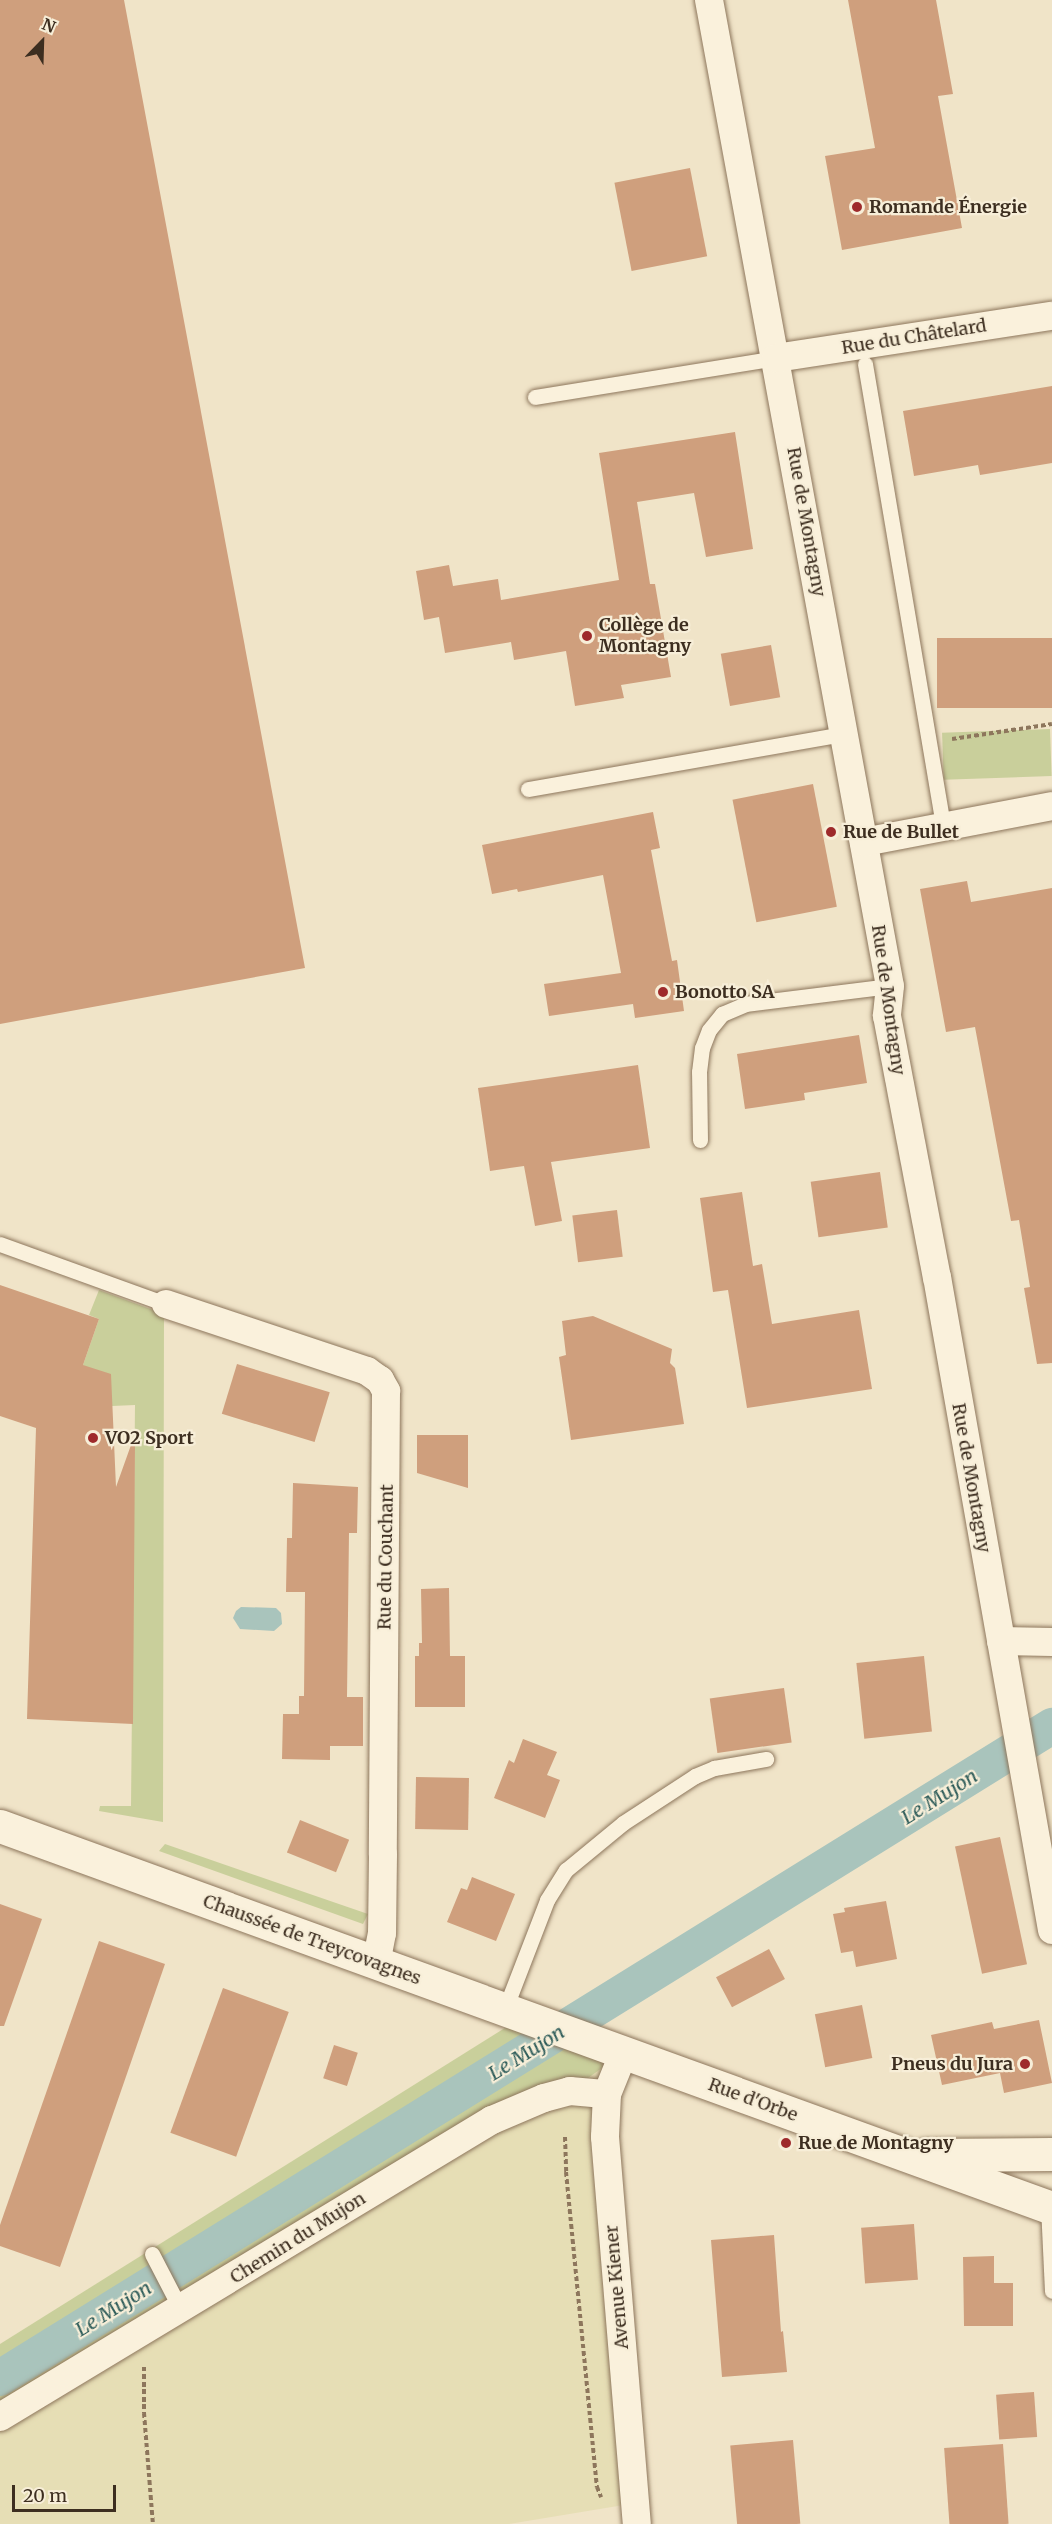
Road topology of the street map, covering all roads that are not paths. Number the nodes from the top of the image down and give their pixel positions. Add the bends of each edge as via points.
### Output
1 (710, 0) edge
2 (1052, 315) edge
3 (776, 358) junction
4 (865, 364) dead end
5 (536, 397) dead end
6 (843, 734) junction
7 (528, 789) dead end
8 (1052, 806) edge
9 (943, 826) junction
10 (864, 842) junction
11 (890, 986) junction
12 (700, 1140) dead end
13 (0, 1244) edge
14 (166, 1304) joint
15 (1001, 1641) junction
16 (1052, 1642) edge
17 (766, 1759) dead end
18 (0, 1826) edge
19 (1052, 1930) edge
20 (376, 1963) junction
21 (515, 2012) junction
22 (610, 2048) junction
23 (607, 2094) junction
24 (1052, 2154) edge
25 (900, 2155) junction
26 (1051, 2205) edge
27 (153, 2254) dead end
28 (1052, 2291) edge
29 (181, 2310) junction
30 (0, 2417) edge
31 (638, 2524) edge

1 - 3 street, Rue de Montagny
2 - 3 street, Rue du Châtelard
3 - 5 lane
3 - 6 street, Rue de Montagny
4 - 9 lane
6 - 7 lane
6 - 10 street, Rue de Montagny
8 - 9 street
9 - 10 street
10 - 11 street, Rue de Montagny
11 - 12 lane via 745,1004 722,1014 709,1030 702,1048
11 - 15 street, Rue de Montagny via 887,1016
13 - 14 lane
14 - 20 street, Rue du Couchant via 367,1371 380,1380 386,1391 383,1877 382,1933
15 - 16 street
15 - 19 street, Rue de Montagny
17 - 21 lane via 714,1768 695,1776 623,1823 566,1870 547,1900
18 - 20 main road, Chaussée de Treycovagnes
20 - 21 main road, Chaussée de Treycovagnes
21 - 22 main road, Chaussée de Treycovagnes
22 - 23 street, Avenue Kiener
22 - 25 main road, Rue d'Orbe
23 - 29 street, Chemin du Mujon via 570,2091 492,2120
23 - 31 street, Avenue Kiener via 605,2137
24 - 25 main road
25 - 26 main road, Rue d'Orbe
26 - 28 lane
27 - 29 lane
29 - 30 street, Chemin du Mujon

